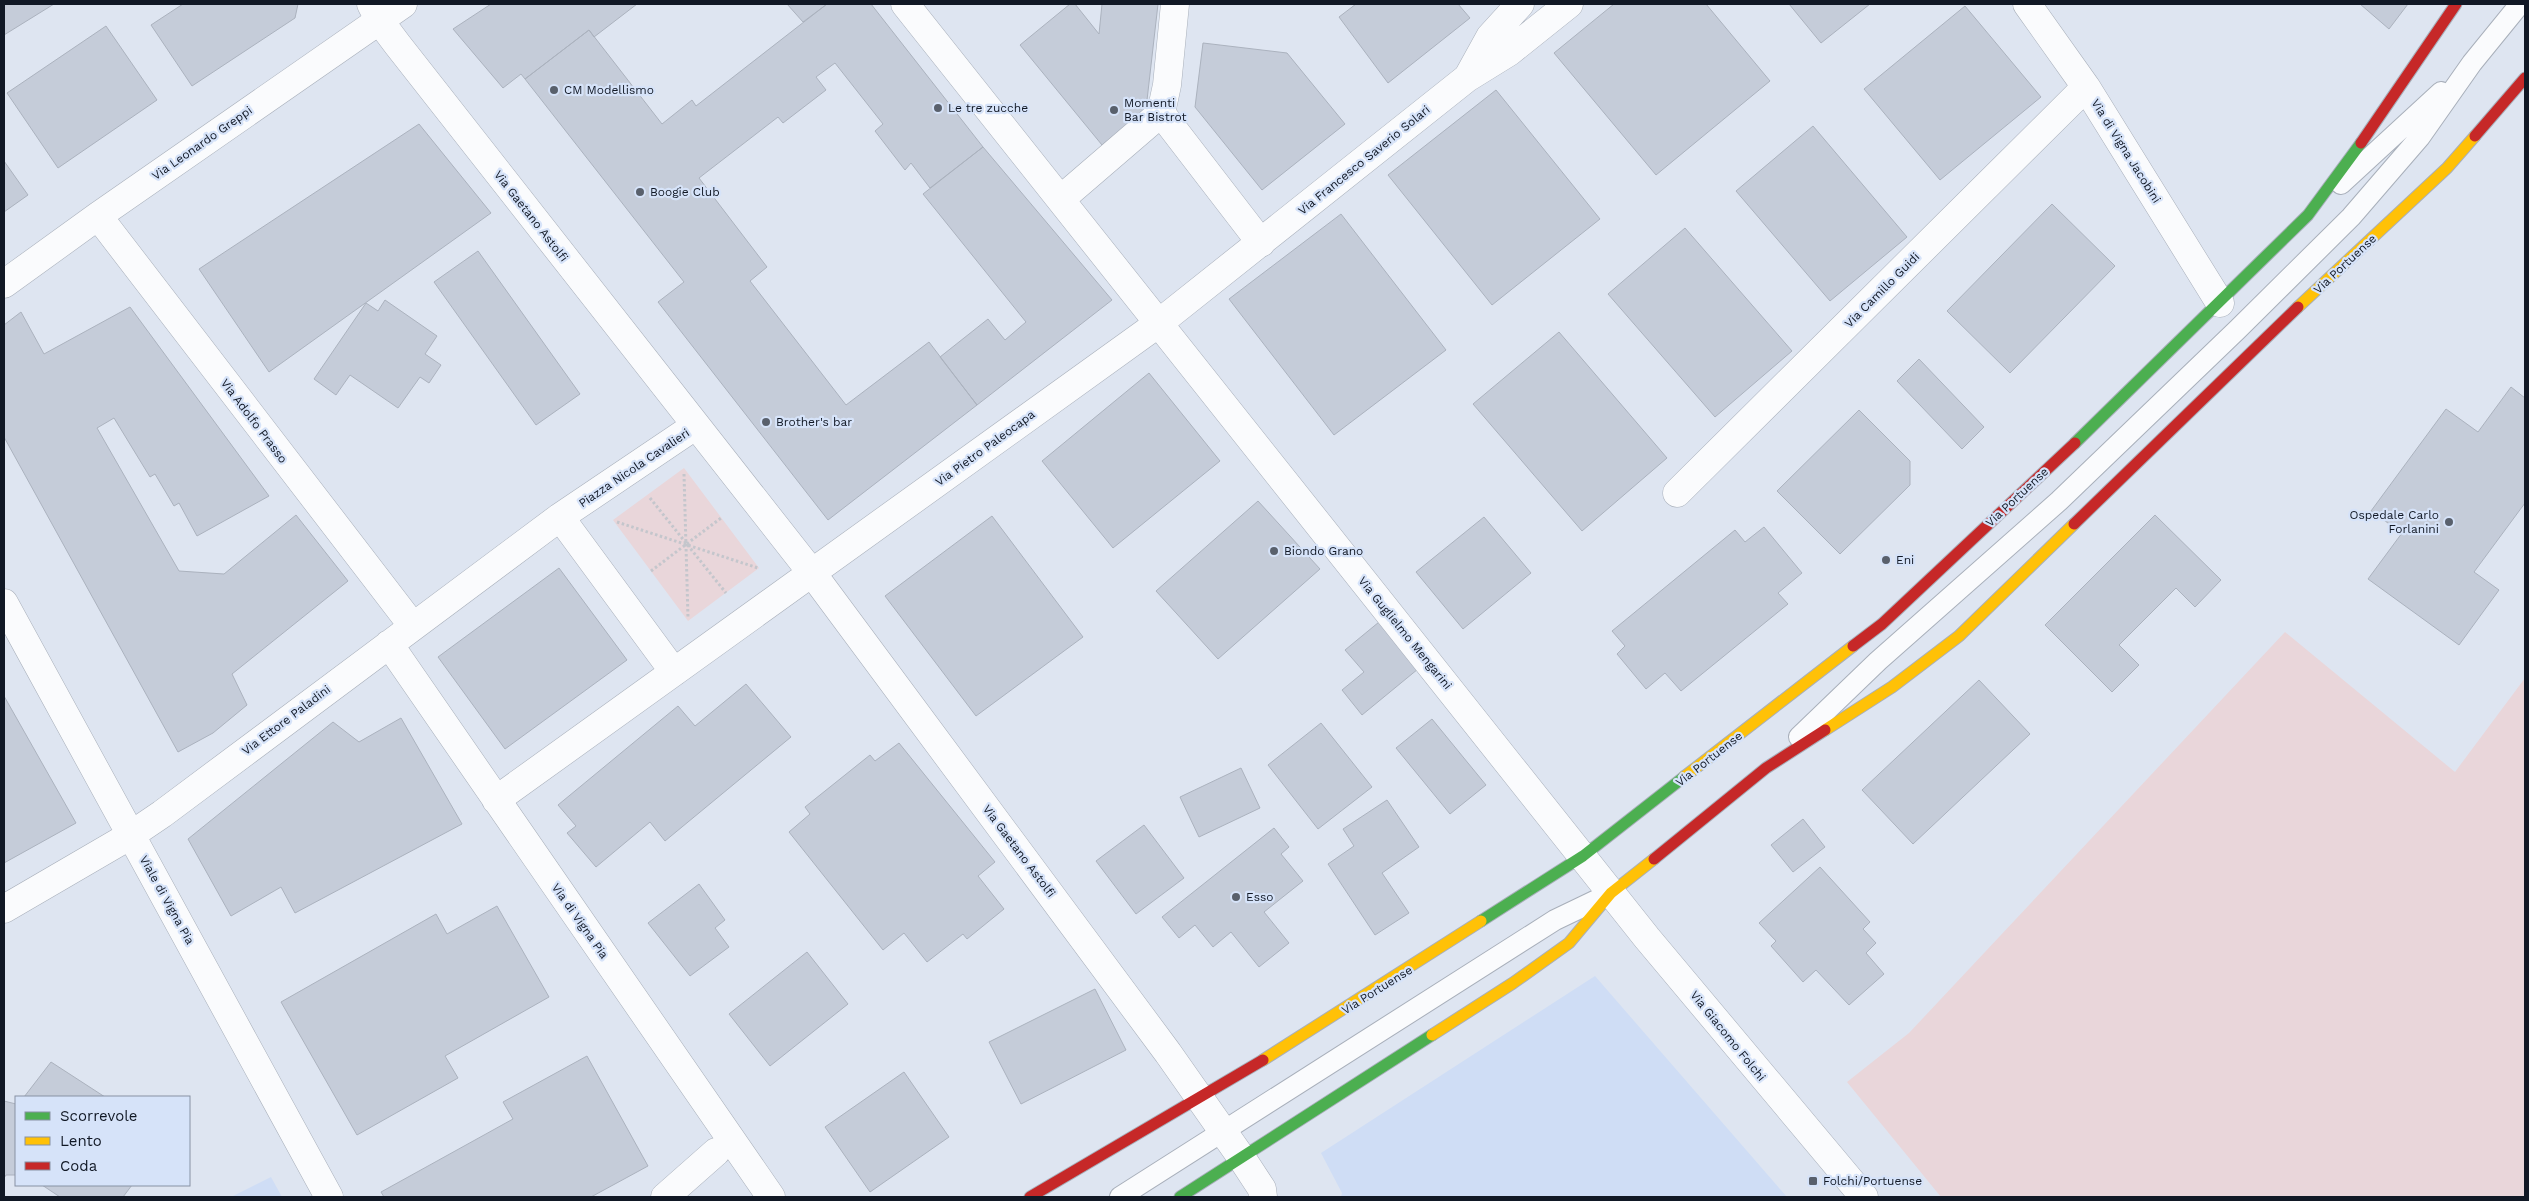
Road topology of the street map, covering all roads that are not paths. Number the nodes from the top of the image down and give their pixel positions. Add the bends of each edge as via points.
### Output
1 (403, 4) edge
2 (905, 4) edge
3 (1174, 4) edge
4 (1520, 4) edge
5 (1569, 4) edge
6 (2027, 4) edge
7 (2456, 4) edge
8 (2520, 4) edge
9 (375, 12) edge
10 (2472, 63) junction
11 (1467, 78) junction
12 (2525, 78) edge
13 (2086, 86) junction
14 (1161, 113) junction
15 (1061, 199) junction
16 (2308, 215) junction
17 (98, 216) junction
18 (1261, 243) junction
19 (4, 284) edge
20 (2220, 303) junction
21 (1159, 323) junction
22 (695, 426) junction
23 (1677, 493) dead end
24 (560, 518) junction
25 (812, 573) junction
26 (4, 603) edge
27 (412, 625) junction
28 (389, 644) junction
29 (674, 672) junction
30 (1766, 768) junction
31 (496, 800) junction
32 (131, 835) junction
33 (1596, 874) junction
34 (4, 909) edge
35 (1200, 1097) junction
36 (1223, 1131) junction
37 (716, 1152) dead end
38 (1242, 1157) junction
39 (329, 1197) edge
40 (665, 1197) edge
41 (771, 1197) edge
42 (1030, 1197) edge
43 (1120, 1197) edge
44 (1180, 1197) edge
45 (1263, 1197) edge
46 (1864, 1197) edge

1 - 9 street, Via Leonardo Greppi
2 - 15 street
3 - 14 street via 1167,85
4 - 11 street, Via Francesco Saverio Solari via 1490,38
5 - 11 street, Via Francesco Saverio Solari via 1509,52
6 - 13 street, Via di Vigna Jacobini
7 - 16 main road, Via Portuense
8 - 10 lane, Via Portuense
9 - 17 street, Via Leonardo Greppi
9 - 22 street, Via Gaetano Astolfi
10 - 16 lane, Via Portuense
10 - 30 lane, Via Portuense via 2420,137 2321,247 2059,501 1878,661
11 - 18 street, Via Francesco Saverio Solari
12 - 30 main road, Via Portuense via 2447,168 2290,315 1959,636 1892,687
13 - 20 street, Via di Vigna Jacobini
13 - 23 street, Via Camillo Guidi
14 - 15 street
14 - 18 street
15 - 21 street, Via Guglielmo Mengarini
16 - 20 main road, Via Portuense
17 - 19 street, Via Leonardo Greppi
17 - 27 street, Via Adolfo Prasso
18 - 21 street, Via Francesco Saverio Solari
20 - 33 main road, Via Portuense via 1882,624
21 - 25 street, Via Pietro Paleocapa
21 - 33 street, Via Guglielmo Mengarini
22 - 24 street, Piazza Nicola Cavalieri
22 - 25 street, Piazza Nicola Cavalieri
24 - 27 street, Via Ettore Paladini
24 - 29 street
25 - 29 street
25 - 35 street, Via Gaetano Astolfi
26 - 32 street, Viale di Vigna Pia
27 - 28 street, Via Ettore Paladini
28 - 31 street, Via di Vigna Pia
28 - 32 street, Via Ettore Paladini
29 - 31 street
30 - 33 main road, Via Portuense
31 - 41 street, Via di Vigna Pia
32 - 34 street, Via Ettore Paladini
32 - 39 street, Viale di Vigna Pia
33 - 35 main road, Via Portuense
33 - 36 lane, Via Portuense via 1555,920
33 - 38 main road, Via Portuense via 1569,943 1513,983
33 - 46 street, Via Giacomo Folchi
35 - 36 street, Via Gaetano Astolfi
35 - 42 main road, Via Portuense
36 - 38 street
36 - 43 lane, Via Portuense
37 - 40 street
38 - 44 main road, Via Portuense
38 - 45 street via 1262,1189

